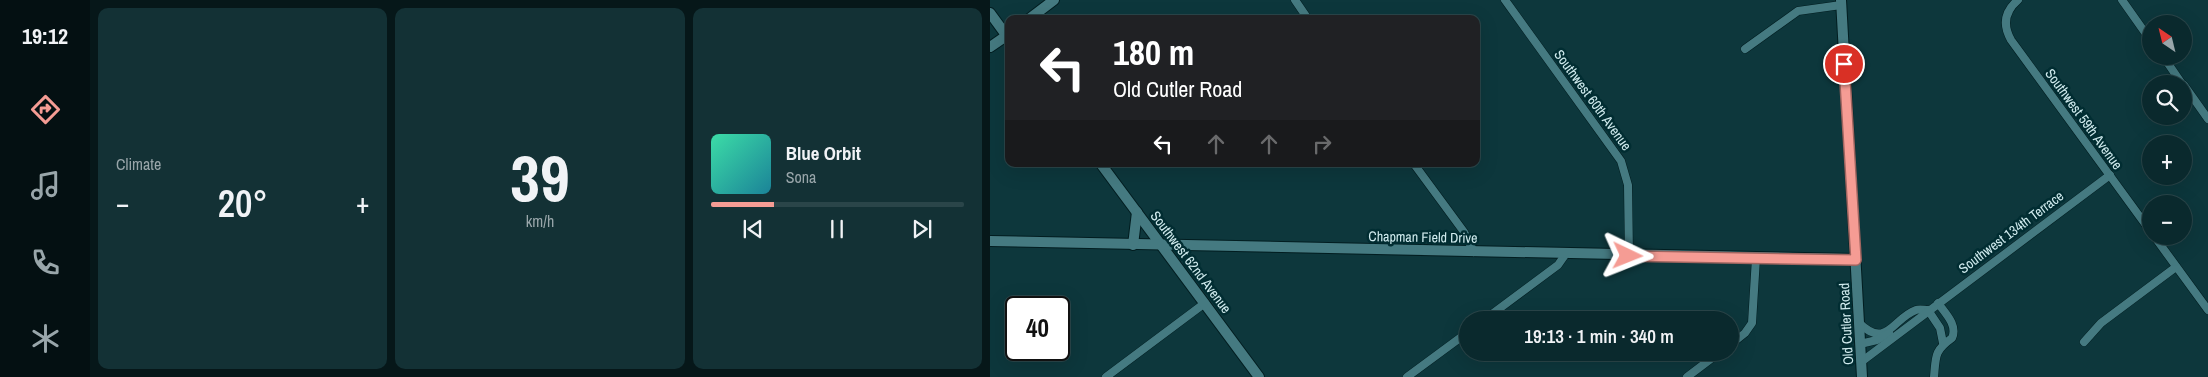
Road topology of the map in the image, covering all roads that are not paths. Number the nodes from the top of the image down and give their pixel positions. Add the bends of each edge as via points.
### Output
1 (1054, 0) edge
2 (1294, 0) edge
3 (1505, 0) edge
4 (2018, 0) edge
5 (2122, 0) edge
6 (1841, 2) edge
7 (990, 13) edge
8 (1034, 15) edge
9 (1305, 15) edge
10 (2142, 28) edge
11 (1005, 32) edge
12 (1005, 38) edge
13 (990, 47) edge
14 (1745, 49) dead end
15 (2192, 97) edge
16 (2208, 119) edge
17 (1103, 167) edge
18 (1416, 167) edge
19 (2110, 175) junction
20 (1137, 212) junction
21 (2142, 219) edge
22 (990, 241) edge
23 (1133, 244) junction
24 (1162, 245) junction
25 (2160, 245) edge
26 (1474, 252) junction
27 (1565, 254) junction
28 (1628, 256) junction
29 (1756, 258) junction
30 (1856, 260) junction
31 (2176, 267) junction
32 (1205, 303) junction
33 (1938, 303) junction
34 (1928, 310) junction
35 (2208, 310) edge
36 (1496, 311) edge
37 (1859, 323) junction
38 (1891, 329) junction
39 (1739, 338) edge
40 (1459, 339) edge
41 (2084, 342) dead end
42 (1942, 343) junction
43 (1860, 344) junction
44 (1708, 361) edge
45 (1861, 362) junction
46 (1106, 377) edge
47 (1259, 377) edge
48 (1407, 377) edge
49 (1687, 377) edge
50 (1862, 377) edge
51 (1934, 377) edge

1 - 8 street
2 - 9 street
3 - 28 street, Southwest 60th Avenue via 1621,161 1628,185
4 - 19 street, Southwest 59th Avenue via 2005,18 2011,40
5 - 10 street
6 - 14 street via 1798,10
6 - 30 street, Old Cutler Road
7 - 11 street
12 - 13 street
15 - 16 street
17 - 20 street, Southwest 62nd Avenue
18 - 26 street via 1464,232
19 - 21 street, Southwest 59th Avenue
19 - 33 street, Southwest 134th Terrace
20 - 23 street
20 - 24 street, Southwest 62nd Avenue
22 - 23 street, Chapman Field Drive
23 - 24 street, Chapman Field Drive
24 - 26 street, Chapman Field Drive
24 - 32 street, Southwest 62nd Avenue
25 - 31 street
26 - 27 street, Chapman Field Drive
27 - 28 street, Chapman Field Drive
27 - 36 street via 1558,265
28 - 29 street, Chapman Field Drive
29 - 30 street, Chapman Field Drive
29 - 39 street via 1752,323
30 - 37 street, Old Cutler Road
31 - 35 street
31 - 41 street via 2101,323
32 - 46 street
32 - 47 street, Southwest 62nd Avenue
33 - 34 street, Southwest 134th Terrace
33 - 42 street via 1954,330 1952,338
34 - 38 street, Southwest 134th Terrace via 1916,310
34 - 42 street via 1940,328
34 - 45 street, Southwest 134th Terrace via 1922,318
37 - 38 street via 1873,333
37 - 43 street, Old Cutler Road
38 - 43 street, Southwest 134th Terrace via 1884,337
40 - 48 street
42 - 51 street
43 - 45 street, Old Cutler Road
44 - 49 street
45 - 50 street, Old Cutler Road

